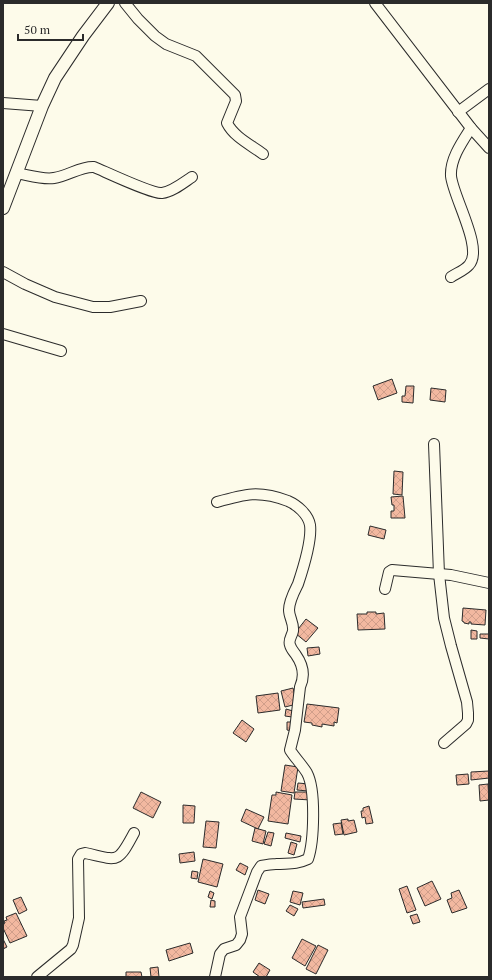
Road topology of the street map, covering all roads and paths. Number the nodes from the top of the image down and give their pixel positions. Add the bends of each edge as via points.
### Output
1 (108, 3) edge
2 (126, 3) edge
3 (375, 3) edge
4 (489, 89) edge
5 (3, 103) edge
6 (42, 106) junction
7 (458, 112) junction
8 (471, 128) junction
9 (489, 148) edge
10 (263, 154) dead end
11 (16, 173) junction
12 (192, 177) dead end
13 (3, 208) edge
14 (3, 272) edge
15 (451, 277) dead end
16 (141, 301) dead end
17 (3, 334) edge
18 (61, 351) dead end
19 (434, 444) dead end
20 (217, 502) dead end
21 (440, 574) junction
22 (489, 583) edge
23 (385, 589) dead end
24 (444, 743) dead end
25 (134, 833) dead end
26 (37, 977) edge
27 (214, 977) edge

1 - 6 main road via 55,78
2 - 10 street via 155,36 166,44 196,56 235,95 236,101 227,123 229,128
3 - 7 street
4 - 7 street
5 - 6 street
6 - 11 main road
7 - 8 street
8 - 9 street
8 - 15 street via 453,162 451,175 474,249 473,259 469,265
11 - 12 street via 53,178 94,167 162,193
11 - 13 main road
14 - 16 street via 54,297 93,307
17 - 18 street
19 - 21 street
20 - 27 street via 257,493 276,497 292,503 304,512 310,524 309,545 289,611 293,630 289,643 303,670 290,750 307,772 310,781 313,827 308,859 299,863 261,866 257,872 240,917 240,940 220,954
21 - 22 street
21 - 23 street via 392,570 387,574
21 - 24 street via 444,618 468,712 466,724
25 - 26 street via 123,854 116,858 81,854 78,859 79,918 73,945

